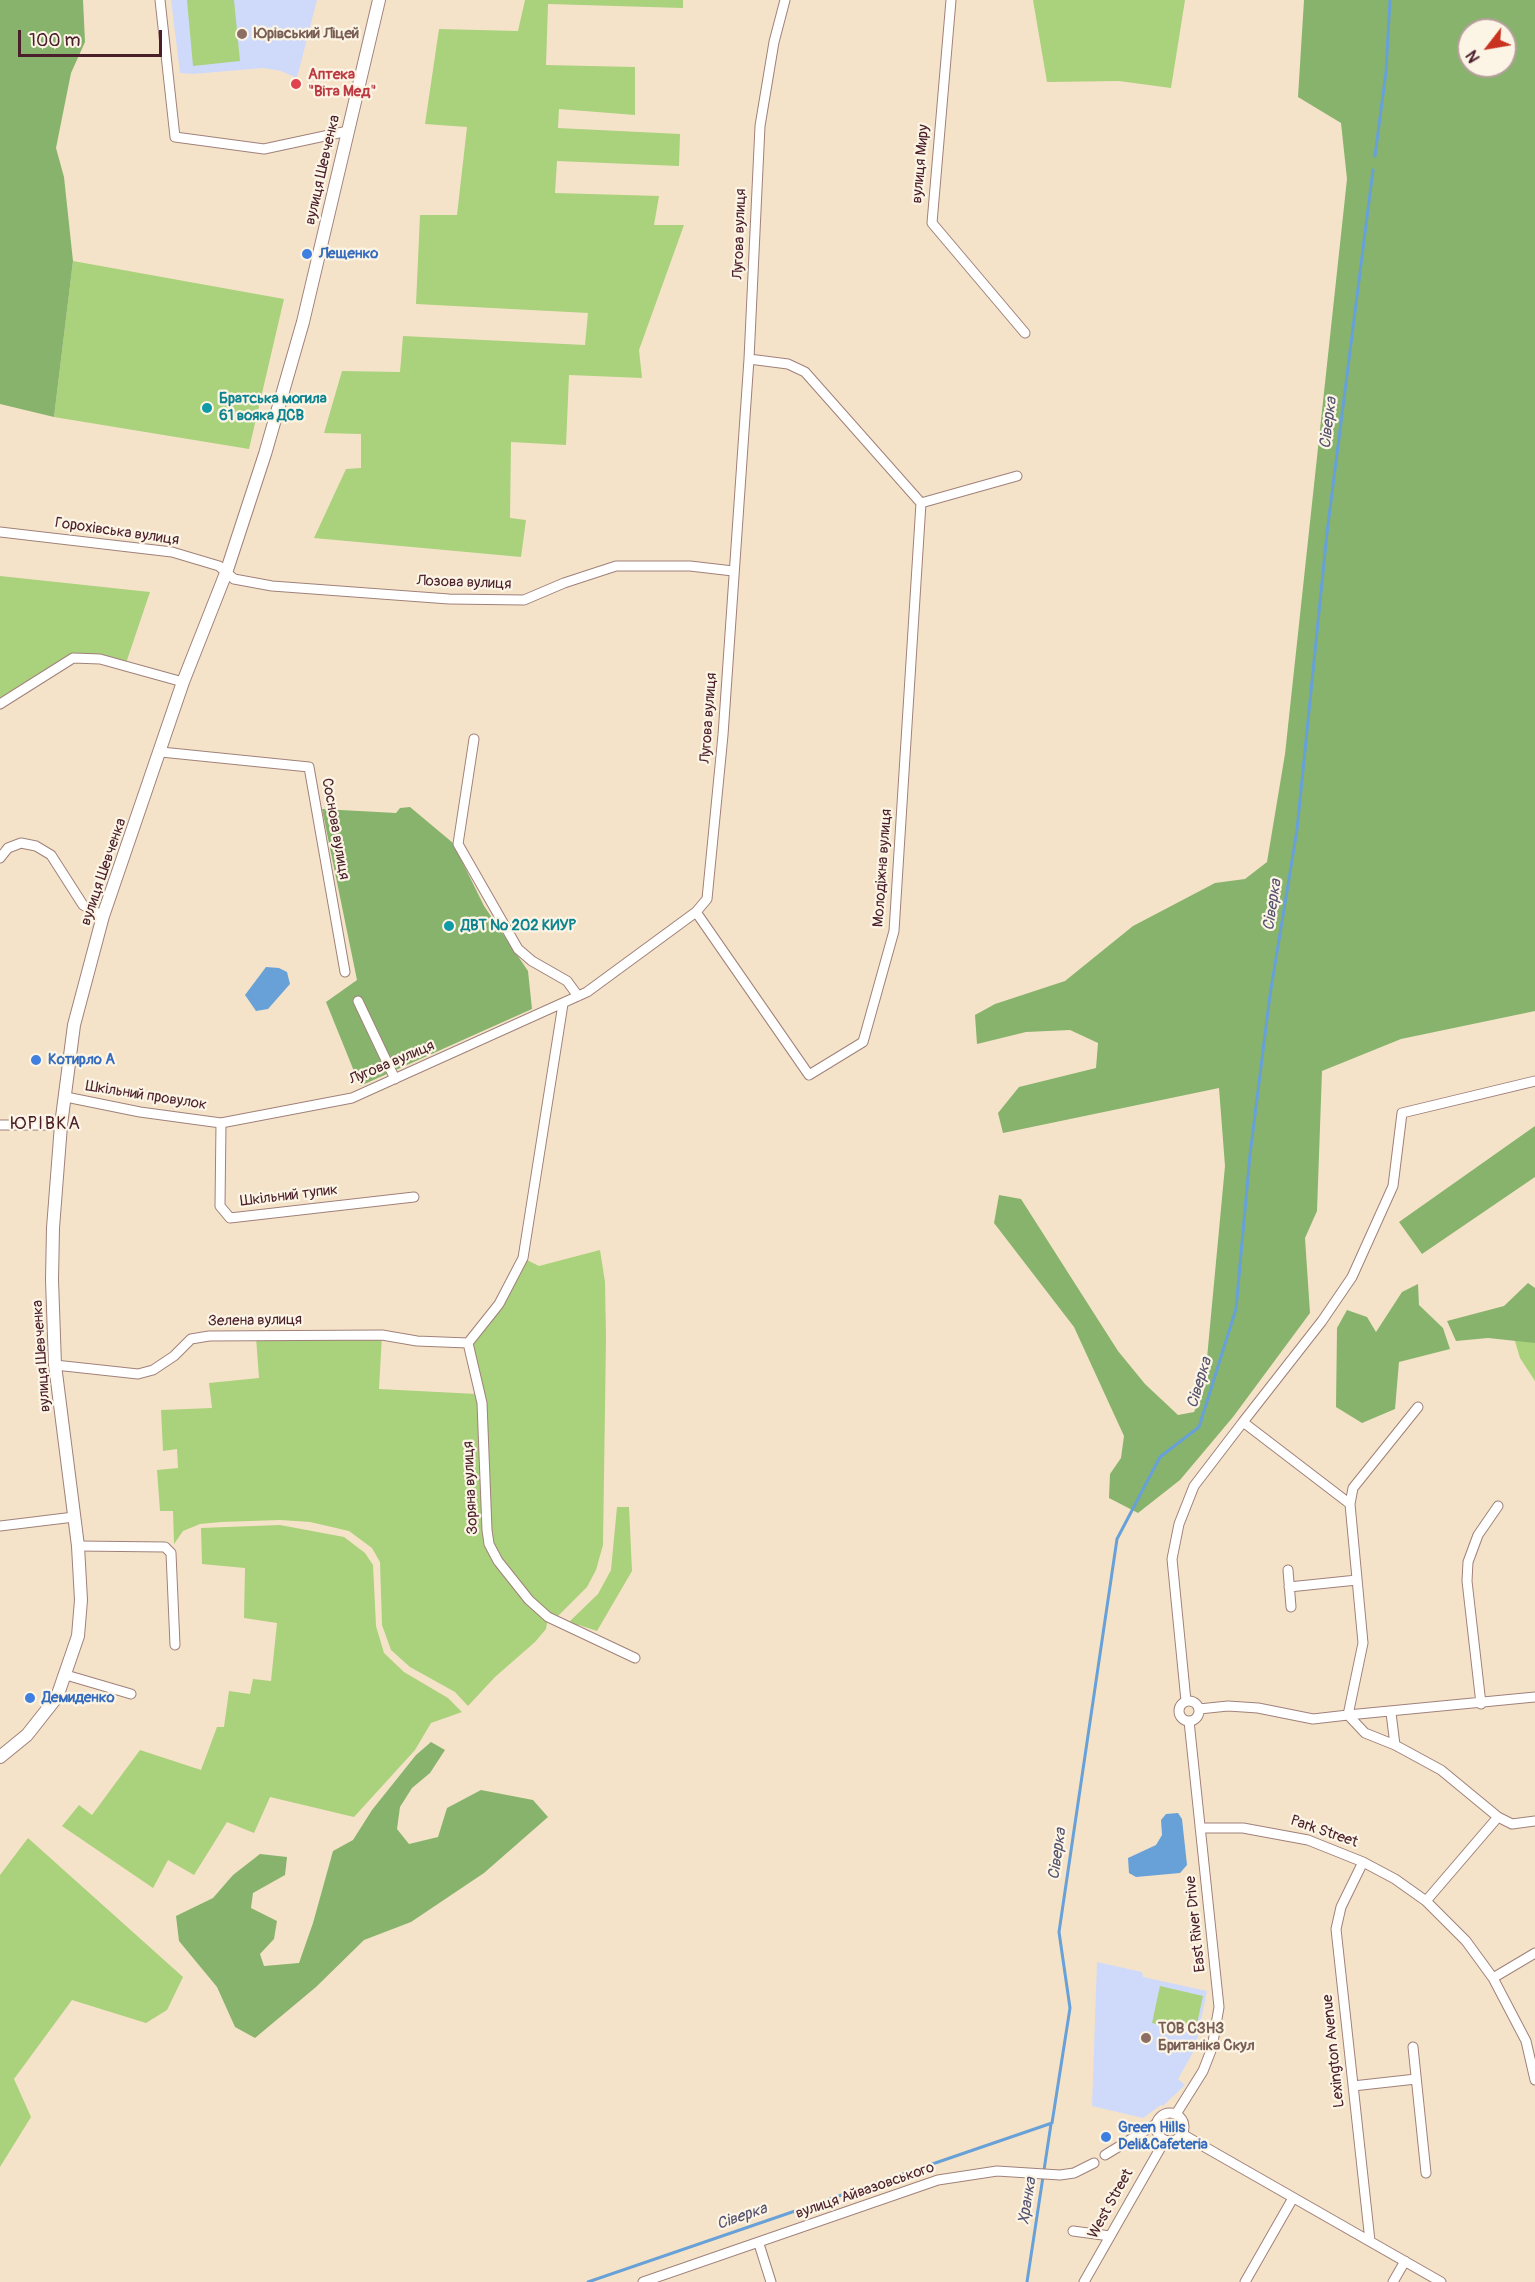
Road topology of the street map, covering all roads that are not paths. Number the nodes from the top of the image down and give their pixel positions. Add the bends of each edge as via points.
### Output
1 (160, 0) edge
2 (379, 0) edge
3 (785, 0) edge
4 (951, 0) edge
5 (348, 131) junction
6 (1025, 333) dead end
7 (749, 359) junction
8 (1017, 476) dead end
9 (921, 503) junction
10 (0, 532) edge
11 (733, 571) junction
12 (226, 573) junction
13 (183, 682) junction
14 (0, 704) edge
15 (474, 739) dead end
16 (161, 752) junction
17 (0, 858) edge
18 (696, 912) junction
19 (103, 916) junction
20 (345, 972) dead end
21 (578, 996) junction
22 (358, 1001) dead end
23 (563, 1004) junction
24 (394, 1079) junction
25 (1535, 1081) edge
26 (66, 1097) junction
27 (221, 1123) junction
28 (0, 1125) edge
29 (61, 1125) junction
30 (414, 1197) dead end
31 (468, 1342) junction
32 (55, 1365) junction
33 (1418, 1407) dead end
34 (1243, 1422) junction
35 (1350, 1504) junction
36 (1498, 1506) dead end
37 (74, 1517) junction
38 (0, 1526) edge
39 (78, 1546) junction
40 (1288, 1570) dead end
41 (1357, 1580) junction
42 (1289, 1587) junction
43 (1292, 1607) dead end
44 (176, 1646) dead end
45 (635, 1658) dead end
46 (66, 1675) junction
47 (131, 1694) dead end
48 (1535, 1698) edge
49 (1186, 1701) junction
50 (1481, 1704) junction
51 (1199, 1709) junction
52 (1392, 1713) junction
53 (1348, 1715) junction
54 (1189, 1721) junction
55 (1395, 1745) junction
56 (0, 1757) edge
57 (1498, 1817) junction
58 (1535, 1821) edge
59 (1200, 1828) junction
60 (1363, 1862) junction
61 (1426, 1901) junction
62 (1535, 1953) edge
63 (1493, 1978) junction
64 (1413, 2046) dead end
65 (1535, 2073) edge
66 (1416, 2079) junction
67 (1353, 2086) junction
68 (1176, 2114) junction
69 (1156, 2124) junction
70 (1182, 2134) junction
71 (1165, 2140) junction
72 (1105, 2155) dead end
73 (1094, 2163) dead end
74 (1426, 2173) dead end
75 (1293, 2198) junction
76 (1073, 2231) dead end
77 (1110, 2236) junction
78 (1370, 2241) junction
79 (759, 2244) junction
80 (1405, 2262) junction
81 (643, 2282) edge
82 (771, 2282) edge
83 (1084, 2282) edge
84 (1245, 2282) edge
85 (1393, 2282) edge
86 (1441, 2282) edge

1 - 5 street via 175,137 264,149
2 - 5 street, вулиця Шевченка
3 - 7 street, Лугова вулиця via 760,126
4 - 6 street, вулиця Миру via 932,223
5 - 12 street, вулиця Шевченка via 303,322
7 - 9 street via 788,363 805,372
7 - 11 street, Лугова вулиця
8 - 9 street
9 - 18 street, Молодіжна вулиця via 894,931 863,1042 808,1075
10 - 12 street, Горохівська вулиця via 172,552 219,566
11 - 12 street, Лозова вулиця via 616,566 524,600 449,599 272,586 234,579
11 - 18 street, Лугова вулиця via 707,899
12 - 13 street, вулиця Шевченка
13 - 14 street via 100,659 73,658
13 - 16 street, вулиця Шевченка
15 - 21 street via 458,844 518,949 567,981
16 - 19 street, вулиця Шевченка
16 - 20 street, Соснова вулиця via 309,767
17 - 19 street via 8,848 21,843 36,846 51,855 83,905
18 - 21 street, Лугова вулиця
19 - 26 street, вулиця Шевченка via 74,1025
21 - 23 street, Лугова вулиця
22 - 24 street
23 - 24 street, Лугова вулиця
23 - 31 street via 523,1258 499,1304
24 - 27 street, Лугова вулиця via 351,1098
25 - 34 street via 1402,1113 1393,1186 1352,1276
26 - 27 street, Шкільний провулок
26 - 29 street, вулиця Шевченка
27 - 30 street, Шкільний тупик via 220,1206 230,1218
28 - 29 street
29 - 32 street, вулиця Шевченка via 53,1228
31 - 32 street, Зелена вулиця via 417,1341 382,1335 209,1336 191,1339 153,1370 138,1374
31 - 45 street, Зоряна вулиця via 482,1403 489,1544 529,1600 548,1617
32 - 37 street, вулиця Шевченка
33 - 35 street via 1353,1488
34 - 35 street
34 - 49 street via 1194,1486 1179,1524 1172,1559
35 - 41 street
36 - 50 street via 1472,1547 1468,1562
37 - 38 street
37 - 39 street, вулиця Шевченка
39 - 44 street via 165,1547 171,1553
39 - 46 street, вулиця Шевченка via 78,1636
40 - 42 street
41 - 42 street
41 - 53 street via 1363,1643
42 - 43 street
46 - 47 street
46 - 56 street, вулиця Шевченка via 45,1715
48 - 50 street
49 - 51 street via 1192,1701
49 - 54 street via 1178,1712 1183,1720
50 - 52 street
51 - 53 street via 1258,1708 1313,1719
51 - 54 street via 1196,1719
52 - 53 street
52 - 55 street
53 - 55 street via 1365,1733
54 - 59 street, Еаst Rіvеr Drive
55 - 57 street via 1441,1770
57 - 58 street via 1512,1824
57 - 61 street
59 - 60 street, Park Street via 1274,1832 1333,1848
59 - 68 street, Еаst Rіvеr Drive via 1219,2007 1206,2063
60 - 61 street, Park Street
60 - 67 street, Lexington Avenue via 1341,1907 1336,1929
61 - 63 street, Park Street via 1466,1941
62 - 63 street
63 - 65 street, Park Street via 1520,2026
64 - 66 street
66 - 67 street
66 - 74 street
67 - 78 street, Lexington Avenue
68 - 69 street via 1164,2114
68 - 70 street via 1184,2125
69 - 71 street via 1158,2134
69 - 72 street
70 - 71 street via 1177,2139
70 - 75 street
71 - 77 street, West Street
73 - 79 street, вулиця Айвазовського via 1059,2175 997,2170 938,2180
75 - 78 street
75 - 84 street
76 - 77 street
77 - 83 street, West Street
78 - 80 street
79 - 81 street, вулиця Айвазовського
79 - 82 street
80 - 85 street
80 - 86 street

